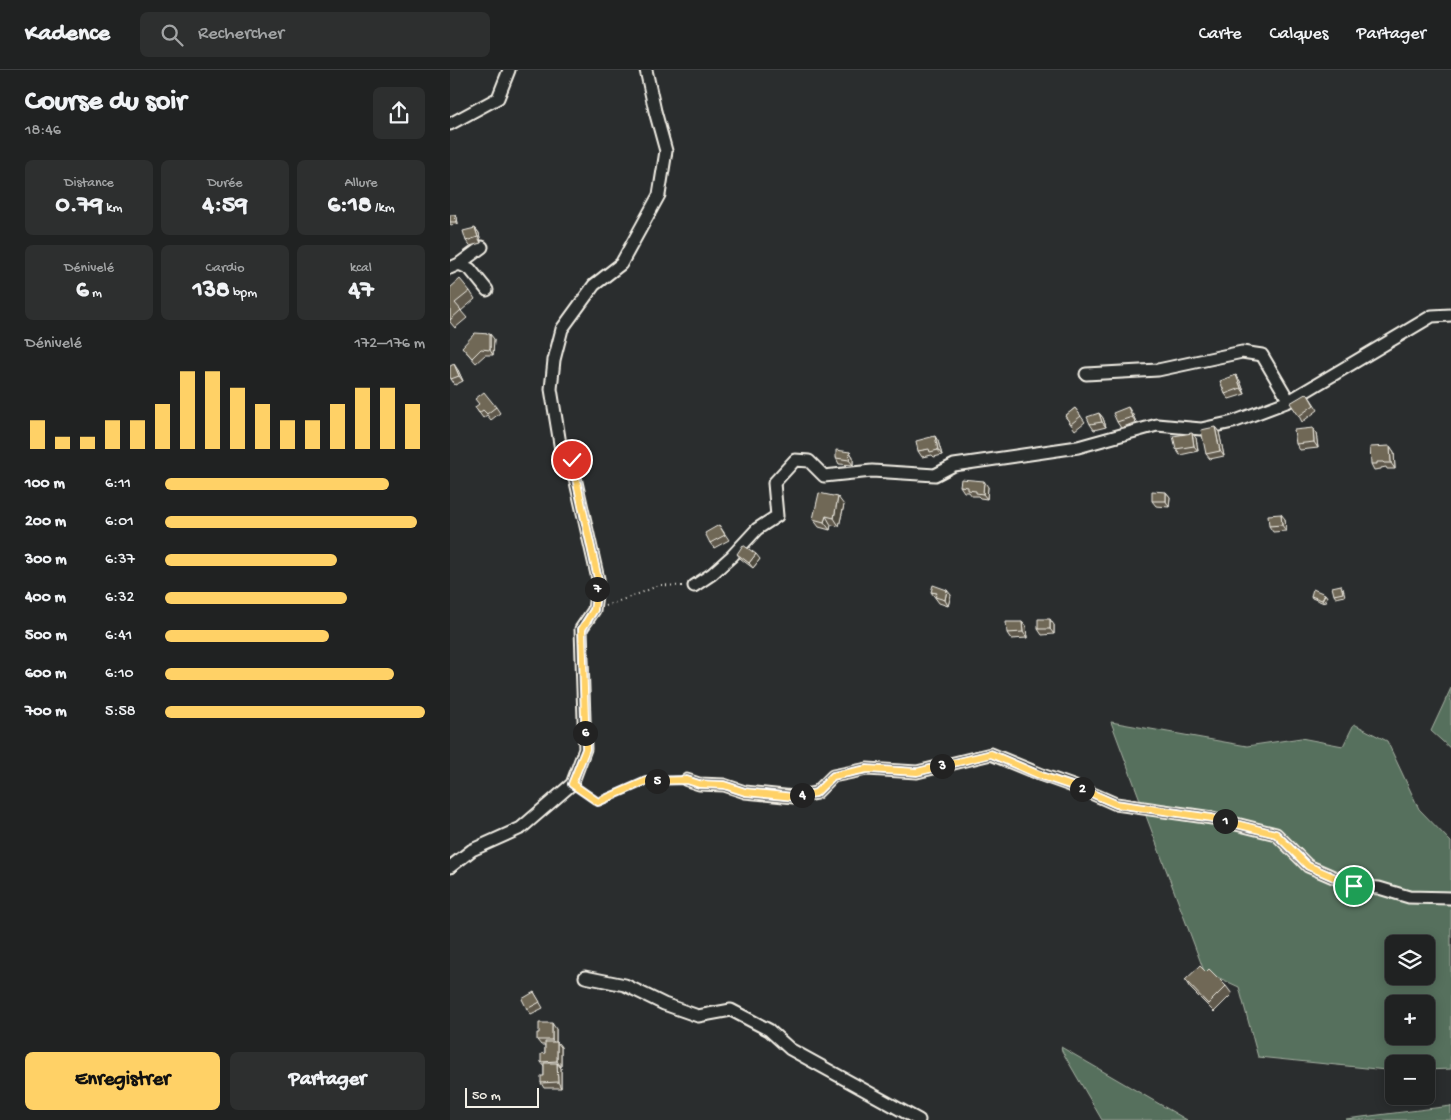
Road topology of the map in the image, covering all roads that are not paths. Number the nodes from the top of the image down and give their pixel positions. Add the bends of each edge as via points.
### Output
1 (509, 70) edge
2 (646, 70) edge
3 (450, 124) edge
4 (482, 247) dead end
5 (455, 266) edge
6 (487, 290) dead end
7 (1451, 315) edge
8 (1086, 374) dead end
9 (1289, 401) junction
10 (694, 586) road end
11 (687, 780) road end
12 (450, 867) edge
13 (1451, 898) edge
14 (585, 977) dead end
15 (919, 1120) edge

1 - 3 street via 498,98
2 - 12 street via 666,151 659,195 621,264 594,285 562,329 550,389 561,450 572,460 598,579 594,610 582,629 586,749 572,784 521,828 472,850
4 - 5 street
5 - 6 street via 470,269
7 - 9 street via 1432,316
8 - 9 street via 1158,370 1242,352 1262,355
9 - 10 street via 1233,422 1201,429 1157,425 1078,447 954,465 936,476 872,471 824,476 809,461 795,460 774,483 777,516 757,529 726,562
11 - 13 street via 724,785 745,792 794,797 816,793 833,776 867,769 917,772 991,754 1116,804 1212,818 1276,834 1308,866 1354,886 1379,888 1409,897
14 - 15 street via 625,985 698,1016 731,1010 769,1030 790,1049

